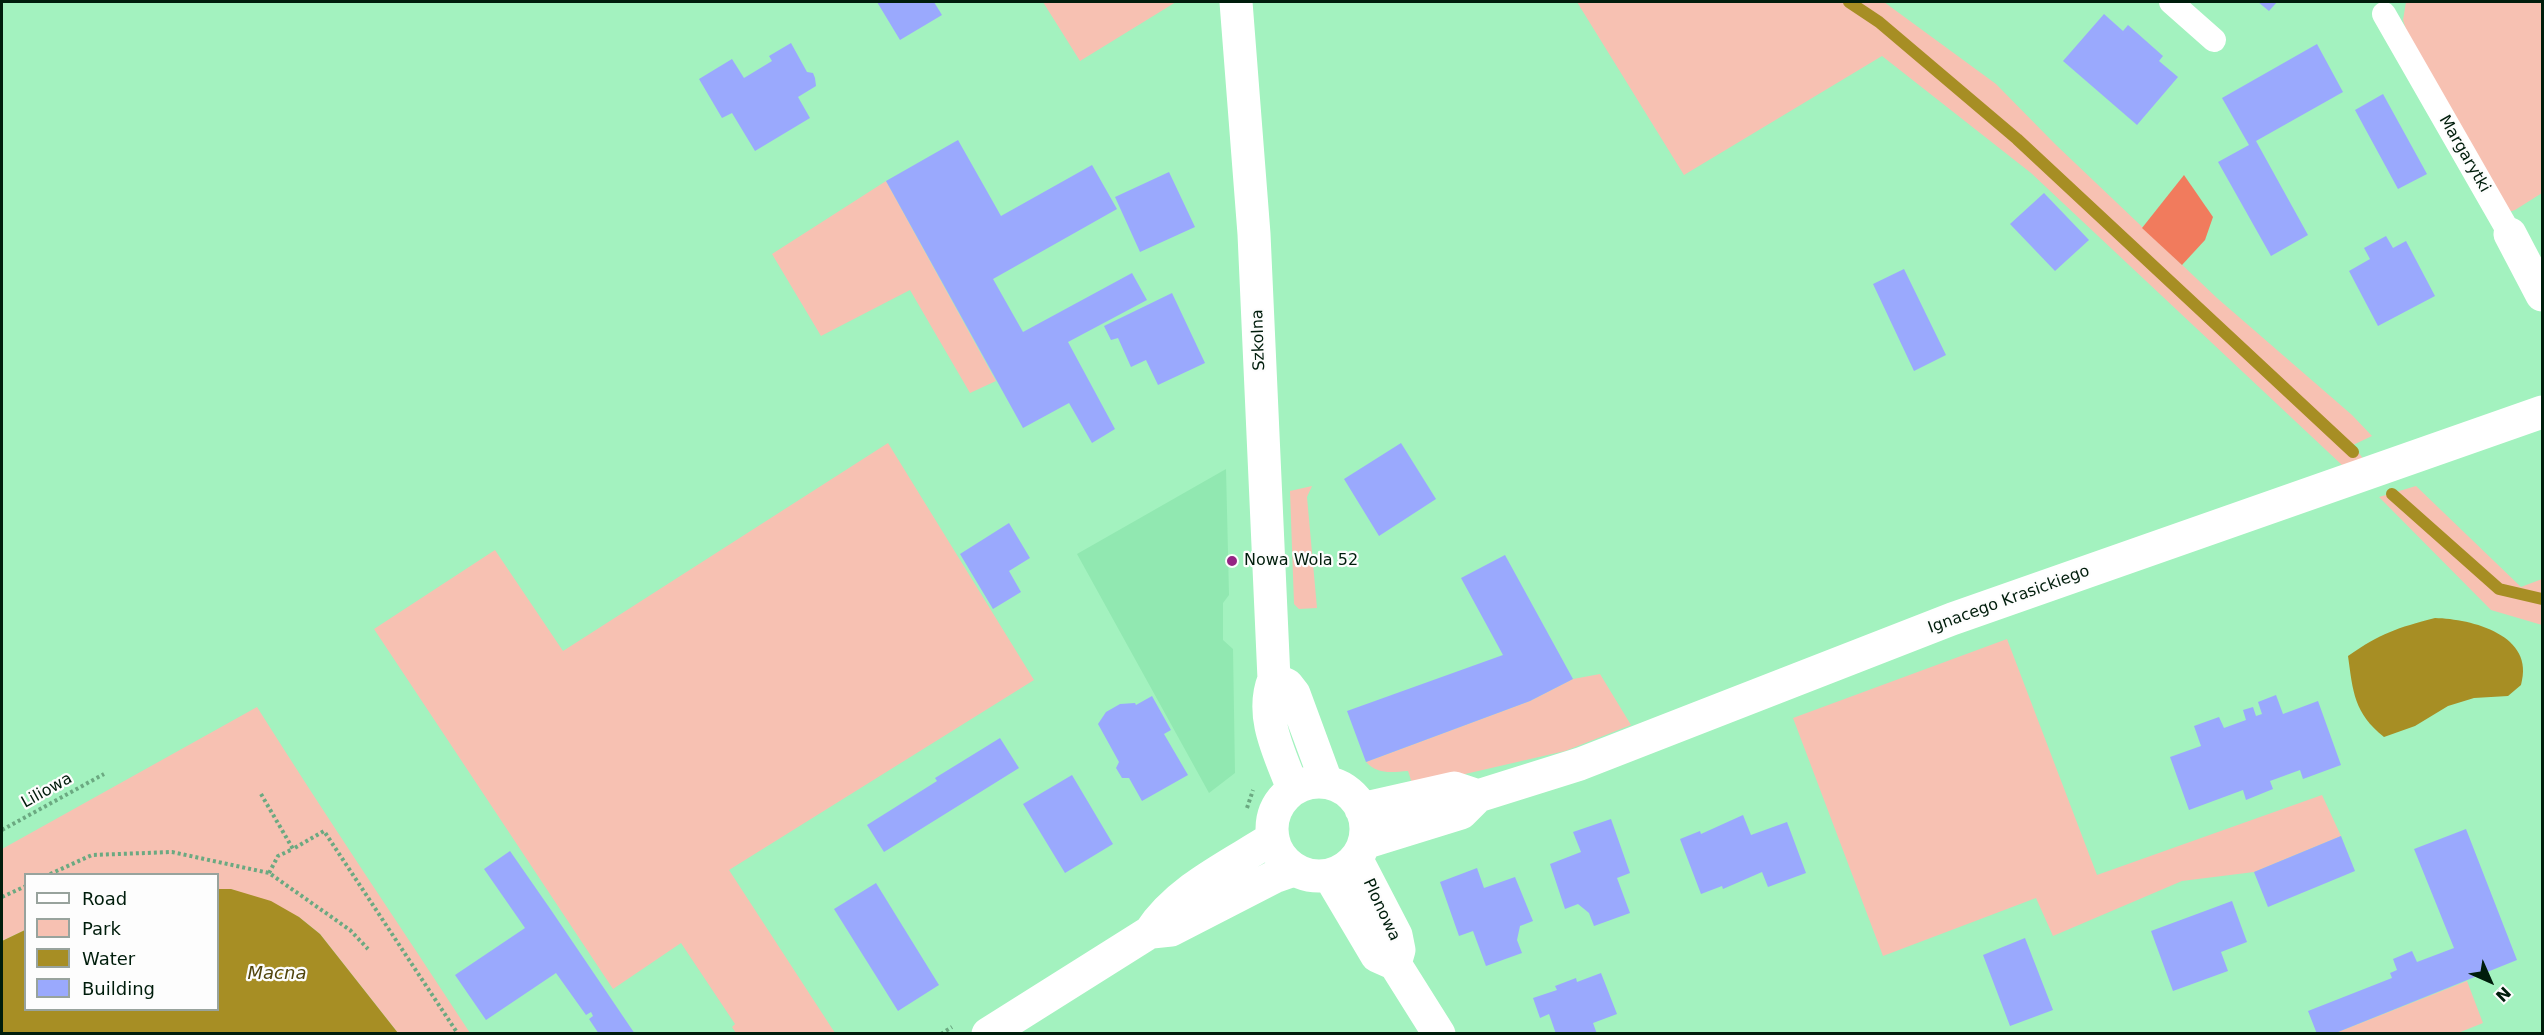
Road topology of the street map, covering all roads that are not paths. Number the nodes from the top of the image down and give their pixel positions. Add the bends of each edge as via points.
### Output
1 (1236, 2) edge
2 (2171, 2) edge
3 (2384, 14) dead end
4 (2214, 40) dead end
5 (2510, 234) joint
6 (2542, 295) edge
7 (2542, 412) edge
8 (1274, 679) junction
9 (1326, 782) junction
10 (1293, 789) junction
11 (1479, 796) junction
12 (1361, 808) junction
13 (1273, 838) junction
14 (1350, 859) junction
15 (1294, 870) junction
16 (1150, 932) junction
17 (988, 1034) edge
18 (1439, 1034) edge

1 - 8 street, Szkolna via 1254,234
2 - 4 lane
3 - 5 lane, Margarytki
5 - 6 street, Margarytki
7 - 11 street, Ignacego Krasickiego via 1952,619 1580,764
8 - 9 street via 1294,694
8 - 10 street, Szkolna via 1268,693 1268,708
9 - 10 street
9 - 12 street via 1344,788
10 - 13 street via 1274,814
11 - 12 street via 1454,788
11 - 14 street, Ignacego Krasickiego via 1461,813
12 - 14 street via 1366,816 1366,834
13 - 15 street via 1282,860
13 - 16 street via 1186,894 1161,915
14 - 15 street via 1308,875
14 - 18 street, Plonowa via 1377,956 1395,964
15 - 16 street via 1171,930
16 - 17 street

